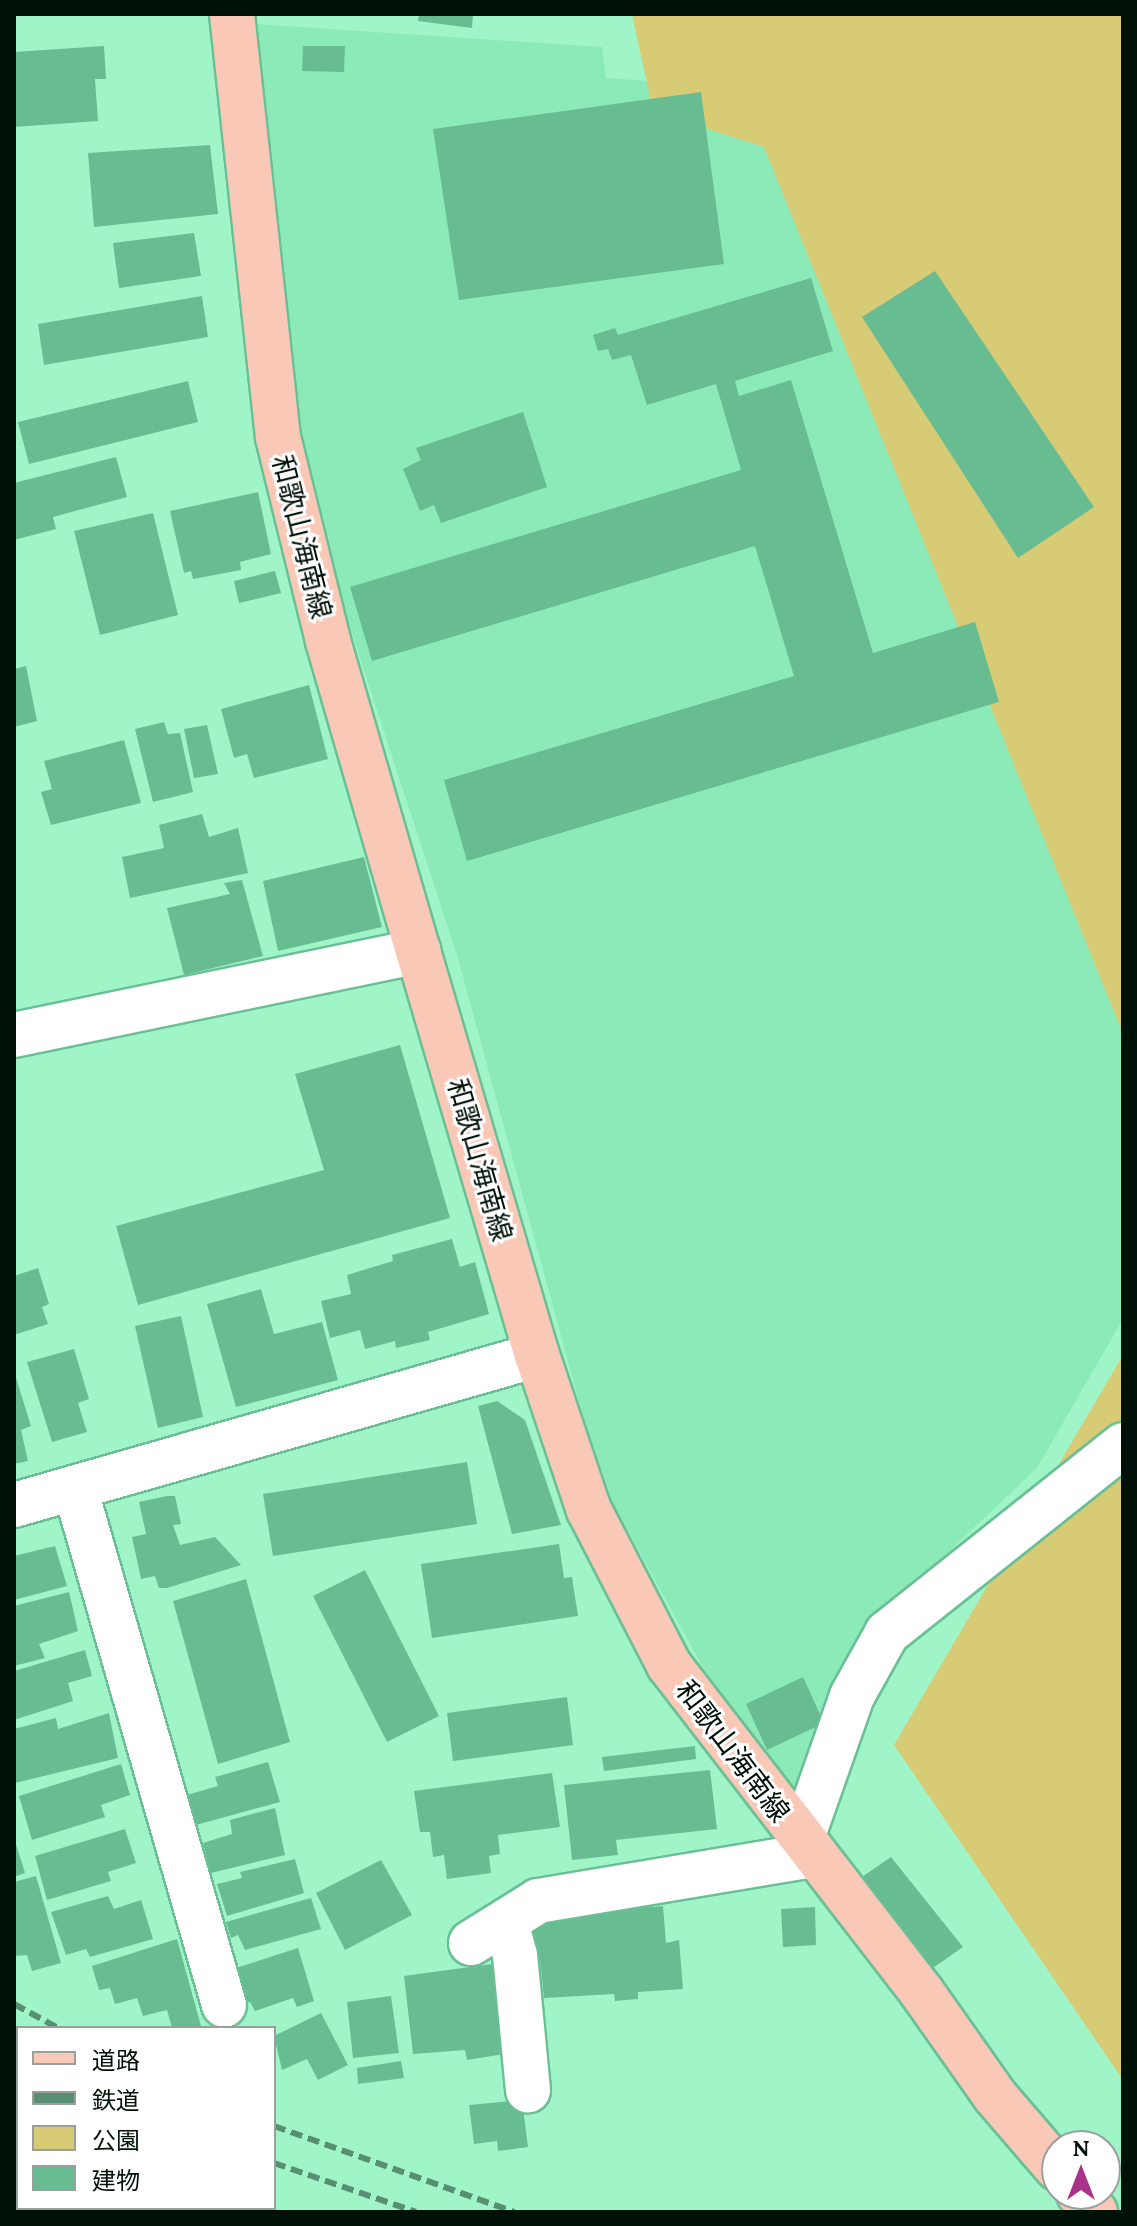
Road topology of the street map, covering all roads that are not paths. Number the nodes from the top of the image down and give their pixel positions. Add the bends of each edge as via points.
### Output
1 (232, 14) edge
2 (418, 951) junction
3 (14, 1035) edge
4 (537, 1355) junction
5 (1123, 1445) edge
6 (75, 1488) junction
7 (14, 1505) edge
8 (807, 1848) junction
9 (224, 2005) dead end
10 (528, 2090) dead end
11 (1041, 2149) edge

1 - 2 main road, 和歌山海南線 via 278,437 328,641
2 - 3 street
2 - 4 main road, 和歌山海南線
4 - 6 street
4 - 8 main road, 和歌山海南線 via 589,1510 669,1665
5 - 8 street via 887,1633 852,1696
6 - 7 street
6 - 9 street
8 - 10 street via 538,1901 488,1932 515,1955
8 - 11 main road, 和歌山海南線

